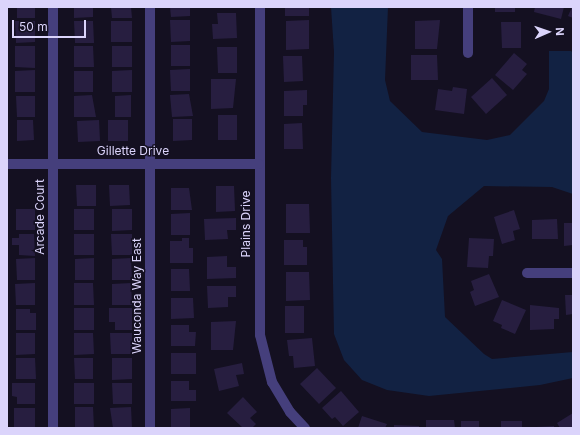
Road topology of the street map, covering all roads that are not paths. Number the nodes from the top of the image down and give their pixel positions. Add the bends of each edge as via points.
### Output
1 (53, 7) edge
2 (150, 7) edge
3 (260, 7) edge
4 (468, 7) edge
5 (468, 53) dead end
6 (7, 164) edge
7 (53, 164) junction
8 (150, 164) junction
9 (259, 164) junction
10 (526, 273) dead end
11 (573, 273) edge
12 (302, 427) edge
13 (53, 428) edge
14 (150, 428) edge

1 - 7 street, Arcade Court
2 - 8 street, Wauconda Way East
3 - 9 street, Plains Drive
4 - 5 street
6 - 7 street, Gillette Drive
7 - 8 street, Gillette Drive
7 - 13 street, Arcade Court
8 - 9 street, Gillette Drive
8 - 14 street, Wauconda Way East
9 - 12 street, Plains Drive via 259,321 262,349 272,382
10 - 11 street

